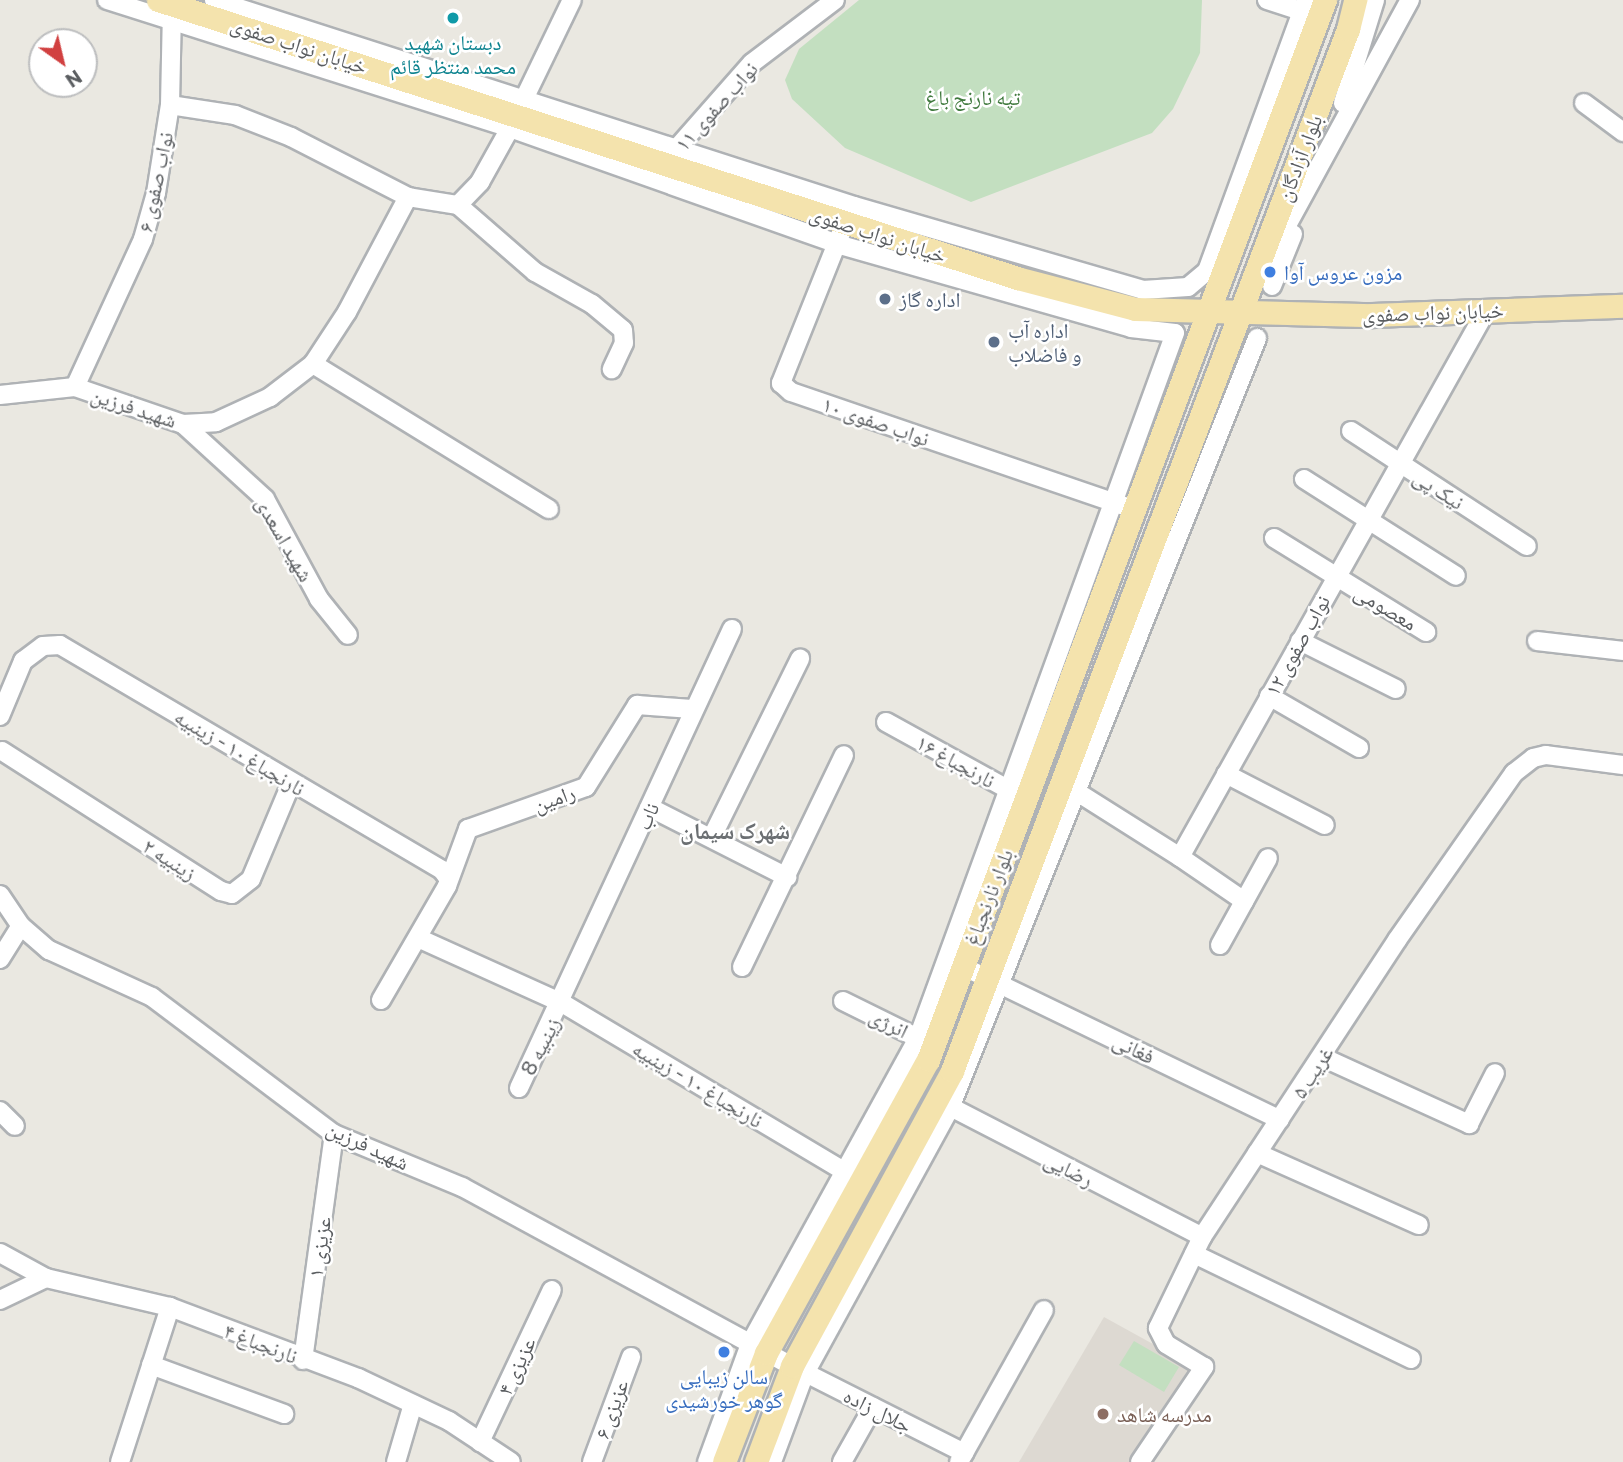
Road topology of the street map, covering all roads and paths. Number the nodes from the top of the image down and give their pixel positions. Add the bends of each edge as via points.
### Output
1 (107, 0) edge
2 (214, 0) edge
3 (572, 0) edge
4 (835, 0) edge
5 (1267, 0) edge
6 (1325, 0) edge
7 (1355, 0) edge
8 (1375, 0) edge
9 (1410, 0) edge
10 (1301, 5) edge
11 (167, 8) edge
12 (1584, 103) dead end
13 (170, 105) junction
14 (517, 115) junction
15 (1623, 132) edge
16 (671, 156) junction
17 (1324, 158) junction
18 (408, 197) junction
19 (458, 205) junction
20 (841, 234) junction
21 (1263, 281) junction
22 (1623, 306) edge
23 (1487, 309) junction
24 (1210, 313) junction
25 (1239, 315) junction
26 (1256, 338) dead end
27 (313, 364) junction
28 (612, 369) dead end
29 (75, 387) junction
30 (0, 395) edge
31 (183, 424) junction
32 (1351, 431) dead end
33 (1398, 463) junction
34 (1304, 479) dead end
35 (1126, 507) junction
36 (550, 509) dead end
37 (1367, 519) junction
38 (1274, 538) dead end
39 (1527, 546) dead end
40 (1335, 576) junction
41 (1456, 576) dead end
42 (732, 629) dead end
43 (1426, 632) dead end
44 (348, 635) dead end
45 (1300, 641) junction
46 (1537, 641) dead end
47 (1623, 651) edge
48 (800, 659) dead end
49 (1396, 689) dead end
50 (1269, 696) junction
51 (692, 709) junction
52 (0, 716) edge
53 (886, 722) dead end
54 (1359, 748) dead end
55 (1, 752) edge
56 (844, 755) dead end
57 (1623, 765) edge
58 (1226, 774) junction
59 (291, 783) junction
60 (1067, 786) junction
61 (1018, 795) junction
62 (650, 808) junction
63 (1325, 825) dead end
64 (712, 837) junction
65 (1180, 857) junction
66 (1268, 859) dead end
67 (447, 877) junction
68 (787, 877) junction
69 (0, 895) edge
70 (1244, 901) junction
71 (21, 926) junction
72 (418, 938) junction
73 (1220, 945) dead end
74 (0, 959) edge
75 (962, 966) junction
76 (742, 967) dead end
77 (994, 979) junction
78 (381, 1000) dead end
79 (844, 1001) dead end
80 (562, 1003) junction
81 (926, 1042) junction
82 (1322, 1057) junction
83 (1495, 1073) dead end
84 (519, 1088) dead end
85 (944, 1104) junction
86 (0, 1111) edge
87 (1280, 1120) junction
88 (15, 1126) dead end
89 (334, 1134) junction
90 (1257, 1153) junction
91 (854, 1177) junction
92 (1419, 1225) dead end
93 (1202, 1237) junction
94 (0, 1253) edge
95 (1194, 1254) junction
96 (46, 1278) junction
97 (552, 1290) dead end
98 (0, 1300) edge
99 (170, 1307) junction
100 (1044, 1310) dead end
101 (758, 1348) junction
102 (631, 1357) dead end
103 (1410, 1359) dead end
104 (303, 1360) junction
105 (151, 1365) junction
106 (798, 1370) junction
107 (412, 1404) junction
108 (873, 1407) junction
109 (284, 1414) dead end
110 (480, 1442) junction
111 (962, 1458) edge
112 (120, 1462) edge
113 (396, 1462) edge
114 (511, 1462) edge
115 (592, 1462) edge
116 (707, 1462) edge
117 (724, 1462) edge
118 (756, 1462) edge
119 (772, 1462) edge
120 (842, 1462) edge
121 (1140, 1462) edge

1 - 11 street
2 - 14 street
3 - 14 street
4 - 16 street, نواب صفوی ۱۱ via 752,63
5 - 10 street
6 - 24 main road, بلوار آزادگان
7 - 21 main road, بلوار آزادگان
8 - 17 street
9 - 17 street
10 - 16 street via 1214,256 1201,280 1188,286 1143,289
11 - 13 street, نواب صفوی ۶
11 - 14 main road, خیابان نواب صفوی
12 - 15 street
13 - 18 street via 235,116 291,137
13 - 29 street, نواب صفوی ۶ via 144,239
14 - 16 main road, خیابان نواب صفوی
14 - 19 street via 480,182
14 - 20 street
16 - 20 main road, خیابان نواب صفوی
17 - 21 street via 1264,267
18 - 19 street
18 - 27 street, شهید فرزین via 347,312
19 - 28 street via 535,272 592,304 623,330 624,343
20 - 24 main road, خیابان نواب صفوی via 1135,309
20 - 35 street, نواب صفوی ۱۰ via 782,383 791,392
20 - 35 street via 1131,328 1175,333
21 - 25 main road, بلوار آزادگان
22 - 23 main road, خیابان نواب صفوی
23 - 25 main road, خیابان نواب صفوی
23 - 33 street, نواب صفوی ۱۲
24 - 25 main road, خیابان نواب صفوی
24 - 35 main road, بلوار نارنجباغ
25 - 60 main road, بلوار نارنجباغ
26 - 60 street
27 - 31 street, شهید فرزین via 271,397 216,422
27 - 36 street
29 - 30 street, شهید فرزین
29 - 31 street, شهید فرزین
31 - 44 street, شهید اسعدی via 265,499 319,599
32 - 33 street, نیک پی
33 - 37 street, نواب صفوی ۱۲
33 - 39 street, نیک پی
34 - 37 street
35 - 61 main road, بلوار نارنجباغ
37 - 40 street, نواب صفوی ۱۲
37 - 41 street
38 - 40 street, معصومی
40 - 43 street, معصومی
40 - 45 street, نواب صفوی ۱۲
42 - 51 street, ناب
45 - 49 street
45 - 50 street, نواب صفوی ۱۲
46 - 47 street
48 - 64 street
50 - 54 street
50 - 58 street, نواب صفوی ۱۲
51 - 62 street, ناب
51 - 67 street, رامین via 637,705 586,787 468,829
52 - 59 street, نارنجباغ ۱۰ - زینبیه via 23,661 43,646 60,645
53 - 61 street, نارنجباغ ۱۶
55 - 59 street, زینبیه ۲ via 232,894 251,879
56 - 68 street
57 - 82 street, غریب ۵ via 1546,755 1532,758 1514,773
58 - 63 street
58 - 65 street, نواب صفوی ۱۲
59 - 67 street, نارنجباغ ۱۰ - زینبیه
60 - 65 street
60 - 77 main road, بلوار نارنجباغ
61 - 75 main road, بلوار نارنجباغ
61 - 81 street
62 - 64 street
62 - 80 street, ناب
64 - 68 street
65 - 70 street
66 - 70 street
67 - 72 street via 447,886
68 - 76 street
69 - 71 street, شهید فرزین
70 - 73 street
71 - 74 street
71 - 89 street, شهید فرزین via 49,950 152,997
72 - 78 street
72 - 80 street, نارنجباغ ۱۰ - زینبیه
75 - 77 street, فغانی
75 - 81 main road, بلوار نارنجباغ
77 - 85 main road, بلوار نارنجباغ
77 - 87 street, فغانی
79 - 81 street, انرژی
80 - 84 street, زینبیه 8
80 - 91 street, نارنجباغ ۱۰ - زینبیه
81 - 91 main road, بلوار نارنجباغ
82 - 83 street via 1469,1124
82 - 87 street, غریب ۵
85 - 93 street, رضایی
85 - 106 main road, بلوار نارنجباغ
86 - 88 street
87 - 90 street, غریب ۵
89 - 101 street, شهید فرزین via 462,1187
89 - 104 street, عزیزی ۱
90 - 92 street
90 - 93 street, غریب ۵
91 - 101 main road, بلوار نارنجباغ
93 - 95 street, غریب ۵
94 - 96 street, نارنجباغ ۴
95 - 103 street
95 - 121 street, غریب ۵ via 1158,1328 1166,1344 1204,1367
96 - 98 street
96 - 99 street, نارنجباغ ۴
97 - 110 street, عزیزی ۴
99 - 104 street, نارنجباغ ۴
99 - 105 street
100 - 111 street
101 - 106 street, شهید فرزین
101 - 116 street
101 - 117 main road, بلوار نارنجباغ
102 - 115 street, عزیزی ۶
104 - 107 street, نارنجباغ ۴
105 - 109 street
105 - 112 street
106 - 108 street, جلال زاده
106 - 118 main road, بلوار نارنجباغ
106 - 119 street
107 - 110 street, نارنجباغ ۴
107 - 113 street
108 - 111 street, جلال زاده
108 - 120 street
110 - 114 street, نارنجباغ ۴

